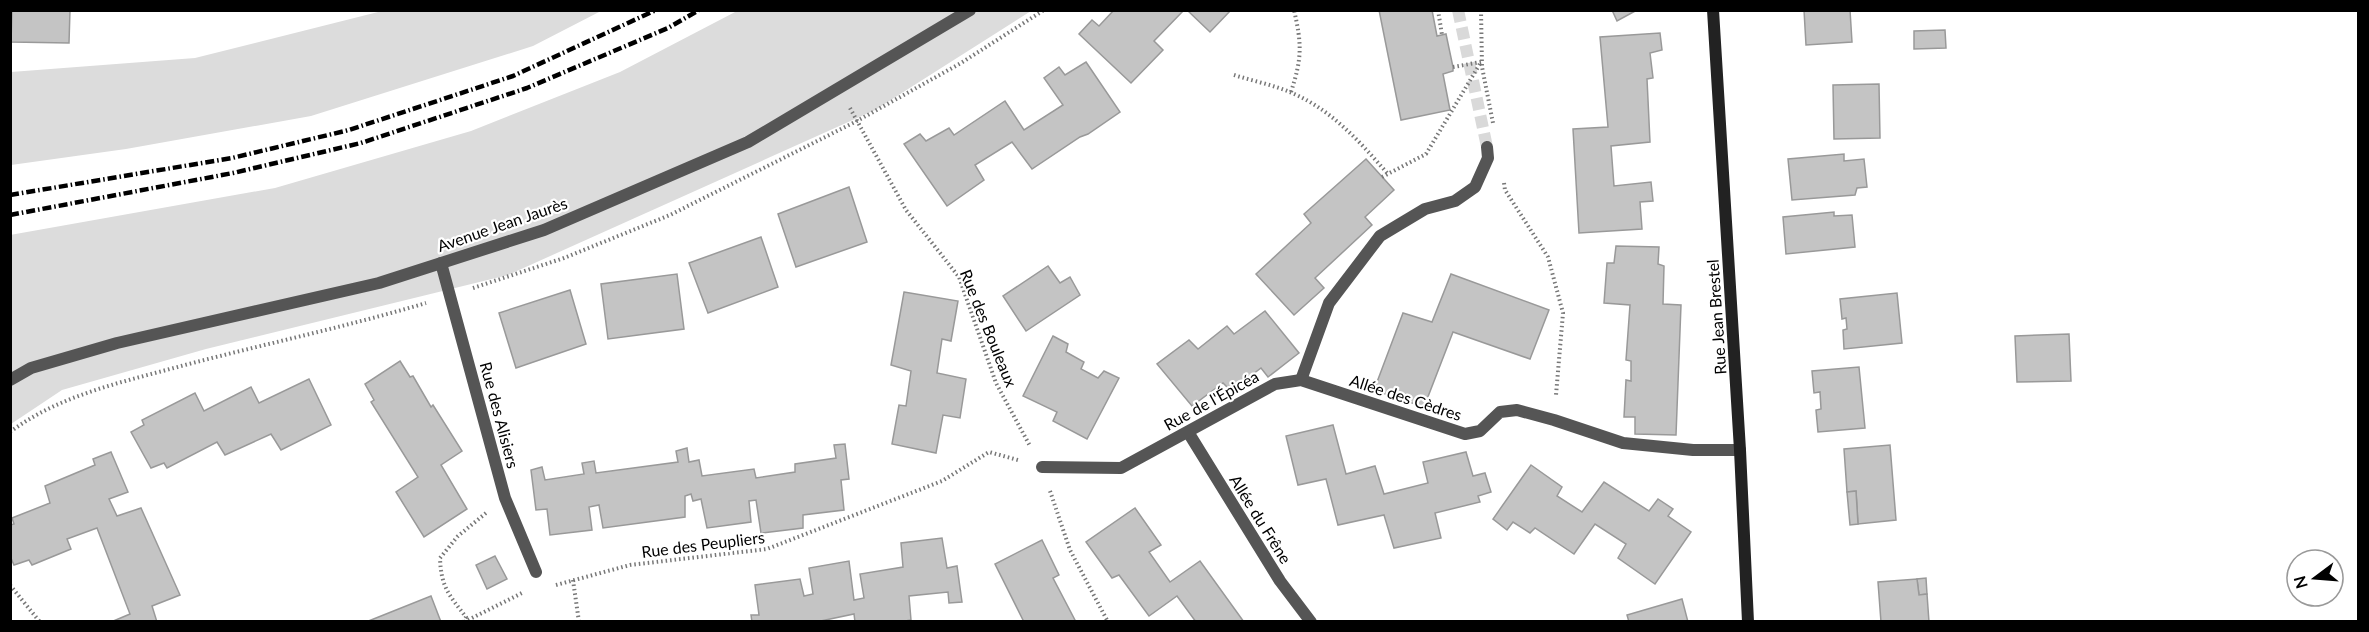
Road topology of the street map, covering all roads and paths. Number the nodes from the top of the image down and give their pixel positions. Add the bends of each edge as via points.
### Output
1 (970, 10) edge
2 (1294, 10) edge
3 (1438, 10) edge
4 (1480, 10) edge
5 (1713, 10) edge
6 (1442, 35) dead end
7 (1482, 62) junction
8 (1453, 67) dead end
9 (1234, 75) dead end
10 (839, 88) junction
11 (1291, 92) junction
12 (1495, 134) dead end
13 (1487, 147) tunnel mouth
14 (1388, 174) junction
15 (1382, 177) dead end
16 (1503, 178) dead end
17 (441, 262) junction
18 (10, 380) edge
19 (1301, 380) junction
20 (1554, 420) junction
21 (1188, 432) junction
22 (1740, 450) junction
23 (1042, 467) junction
24 (505, 498) junction
25 (536, 572) dead end
26 (573, 580) junction
27 (10, 585) edge
28 (550, 587) dead end
29 (529, 592) dead end
30 (40, 621) edge
31 (463, 621) edge
32 (579, 621) edge
33 (1108, 621) edge
34 (1311, 621) edge
35 (1748, 621) edge

1 - 10 street, Avenue Jean Jaurès
2 - 11 path via 1301,46
3 - 6 path
4 - 7 path
5 - 22 street, Rue Jean Brestel
7 - 8 path
7 - 12 path
7 - 14 path via 1426,154
9 - 11 path
10 - 17 street, Avenue Jean Jaurès via 748,142 544,230
10 - 23 path, Rue des Bouleaux via 906,210 959,277 996,383
11 - 14 path via 1343,125
13 - 19 street via 1488,158 1475,187 1455,201 1425,209 1380,236 1329,303
14 - 15 path
16 - 20 path via 1505,190 1548,257 1563,313
17 - 18 street, Avenue Jean Jaurès via 379,283 117,343 31,368
17 - 24 street, Rue des Alisiers
19 - 20 street, Allée des Cèdres via 1465,434 1480,431 1500,412 1517,410
19 - 21 street, Rue de l'Épicéa via 1275,384
20 - 22 street, Allée des Cèdres via 1623,443
21 - 23 street, Rue de l'Épicéa via 1121,468
21 - 34 street, Allée du Frêne via 1280,581
22 - 35 street, Rue Jean Brestel
23 - 26 path, Rue des Peupliers via 989,452 942,481 767,549 630,565
23 - 33 path, Rue des Bouleaux via 1070,550
24 - 25 street, Rue des Alisiers
24 - 31 path via 458,536 440,558 446,591 466,617
26 - 28 path, Rue des Peupliers
26 - 32 path
27 - 30 path
29 - 31 path

